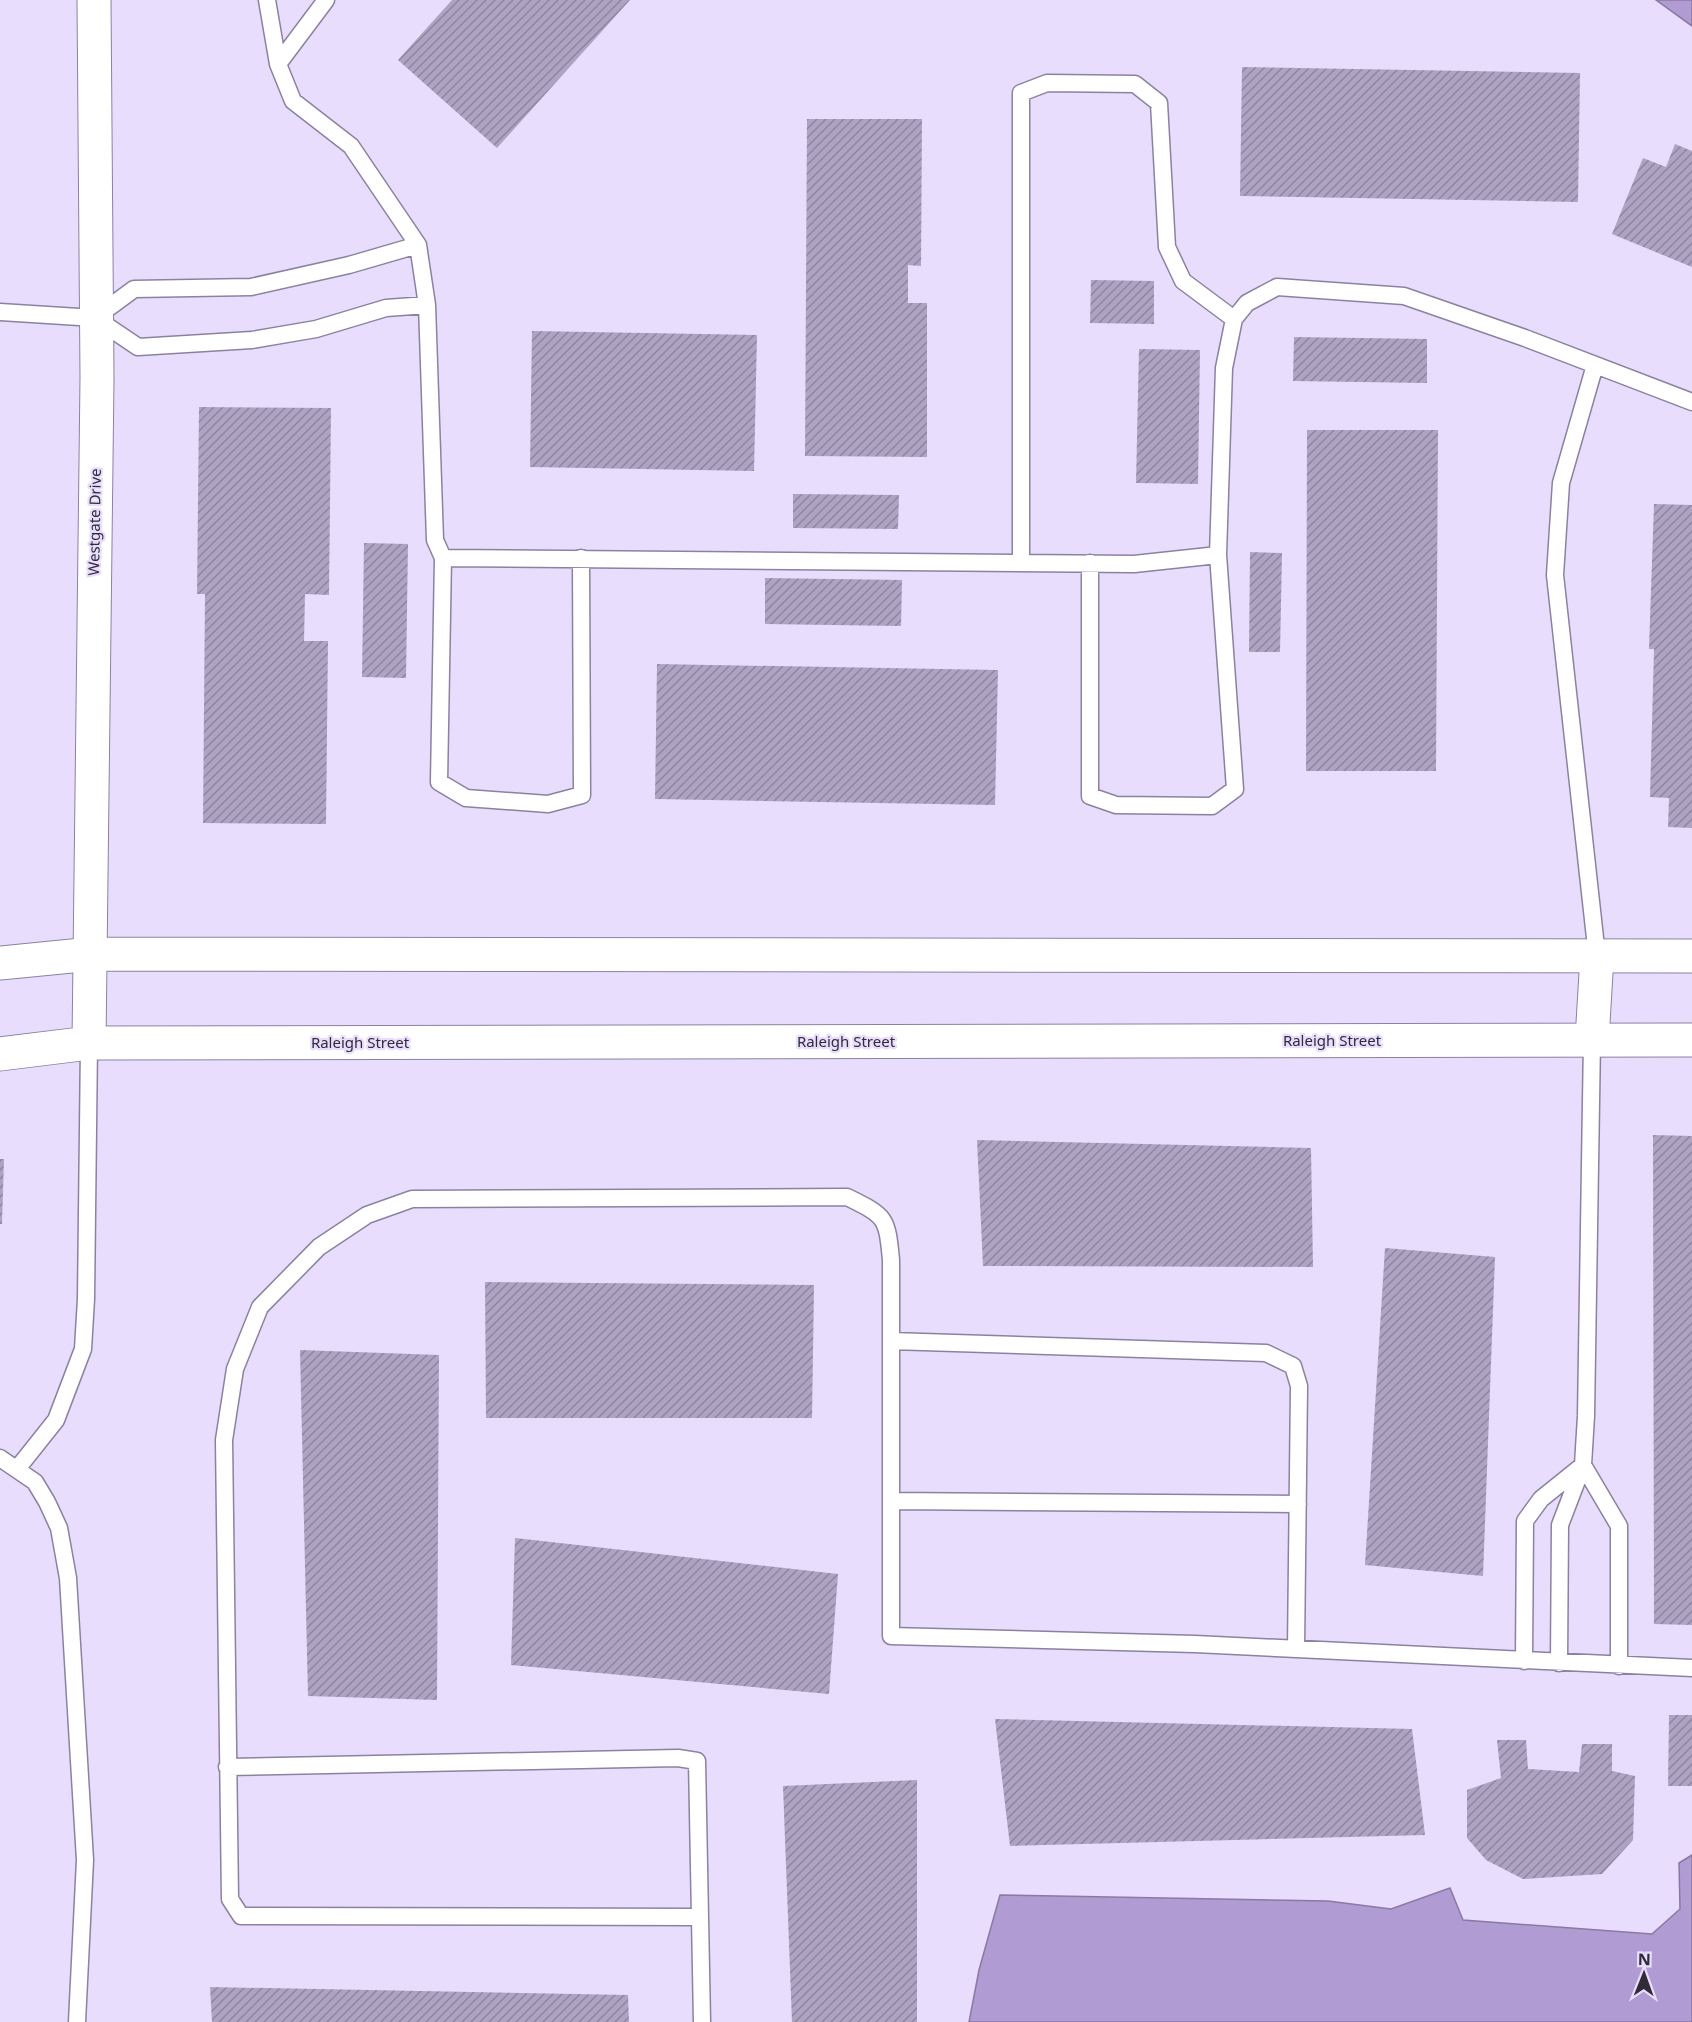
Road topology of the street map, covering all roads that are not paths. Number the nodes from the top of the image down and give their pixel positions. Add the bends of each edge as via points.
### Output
1 (94, 0) edge
2 (267, 0) edge
3 (326, 0) edge
4 (279, 64) junction
5 (418, 245) junction
6 (427, 305) junction
7 (0, 312) edge
8 (95, 318) junction
9 (1234, 319) junction
10 (1595, 365) junction
11 (1692, 402) edge
12 (1218, 555) junction
13 (443, 558) junction
14 (581, 558) junction
15 (1021, 562) junction
16 (1090, 563) junction
17 (92, 954) junction
18 (1597, 956) junction
19 (1692, 956) edge
20 (0, 963) edge
21 (1592, 1040) junction
22 (1692, 1041) edge
23 (89, 1043) junction
24 (0, 1054) edge
25 (891, 1341) junction
26 (0, 1458) edge
27 (1583, 1465) junction
28 (17, 1469) junction
29 (891, 1501) junction
30 (1298, 1504) junction
31 (1296, 1649) junction
32 (1524, 1661) junction
33 (1558, 1663) junction
34 (1619, 1666) junction
35 (1692, 1668) edge
36 (227, 1767) junction
37 (699, 1917) junction
38 (77, 2022) edge
39 (702, 2022) edge

1 - 8 street, Westgate Drive
2 - 4 lane
3 - 4 lane
4 - 5 lane via 293,101 351,146
5 - 6 lane
5 - 8 lane via 251,287 135,289
6 - 8 lane via 386,308 316,329 252,340 138,347
6 - 13 lane via 435,540
7 - 8 lane
8 - 17 street, Westgate Drive
9 - 10 lane via 1247,303 1277,287 1404,296
9 - 12 lane via 1224,368
9 - 15 lane via 1183,281 1167,247 1159,103 1135,84 1047,83 1021,93
10 - 11 lane
10 - 18 lane via 1561,483 1555,575
12 - 16 lane via 1134,564
12 - 16 lane via 1235,789 1212,806 1116,805 1090,796
13 - 14 lane
13 - 14 lane via 439,782 466,798 548,804 582,795
14 - 15 lane
15 - 16 lane
17 - 18 street
17 - 20 street
17 - 23 street, Westgate Drive
18 - 19 street
18 - 21 street
21 - 22 street, Raleigh Street
21 - 23 street, Raleigh Street
21 - 27 lane
23 - 24 street, Raleigh Street
23 - 28 lane via 83,1349 56,1420
25 - 29 lane
25 - 30 lane via 1266,1353 1293,1366 1299,1386
25 - 36 lane via 888,1230 878,1212 847,1197 412,1198 367,1215 319,1247 260,1307 236,1369 224,1440
26 - 28 lane
27 - 32 lane via 1541,1499 1525,1521
27 - 33 lane via 1560,1525
27 - 34 lane via 1619,1526
28 - 38 lane via 35,1482 59,1528 68,1578 85,1860
29 - 30 lane
29 - 31 lane via 891,1636
30 - 31 lane
31 - 32 lane
32 - 33 lane
33 - 34 lane
34 - 35 lane
36 - 37 lane via 231,1899 241,1916
36 - 37 lane via 678,1758 697,1761
37 - 39 lane

